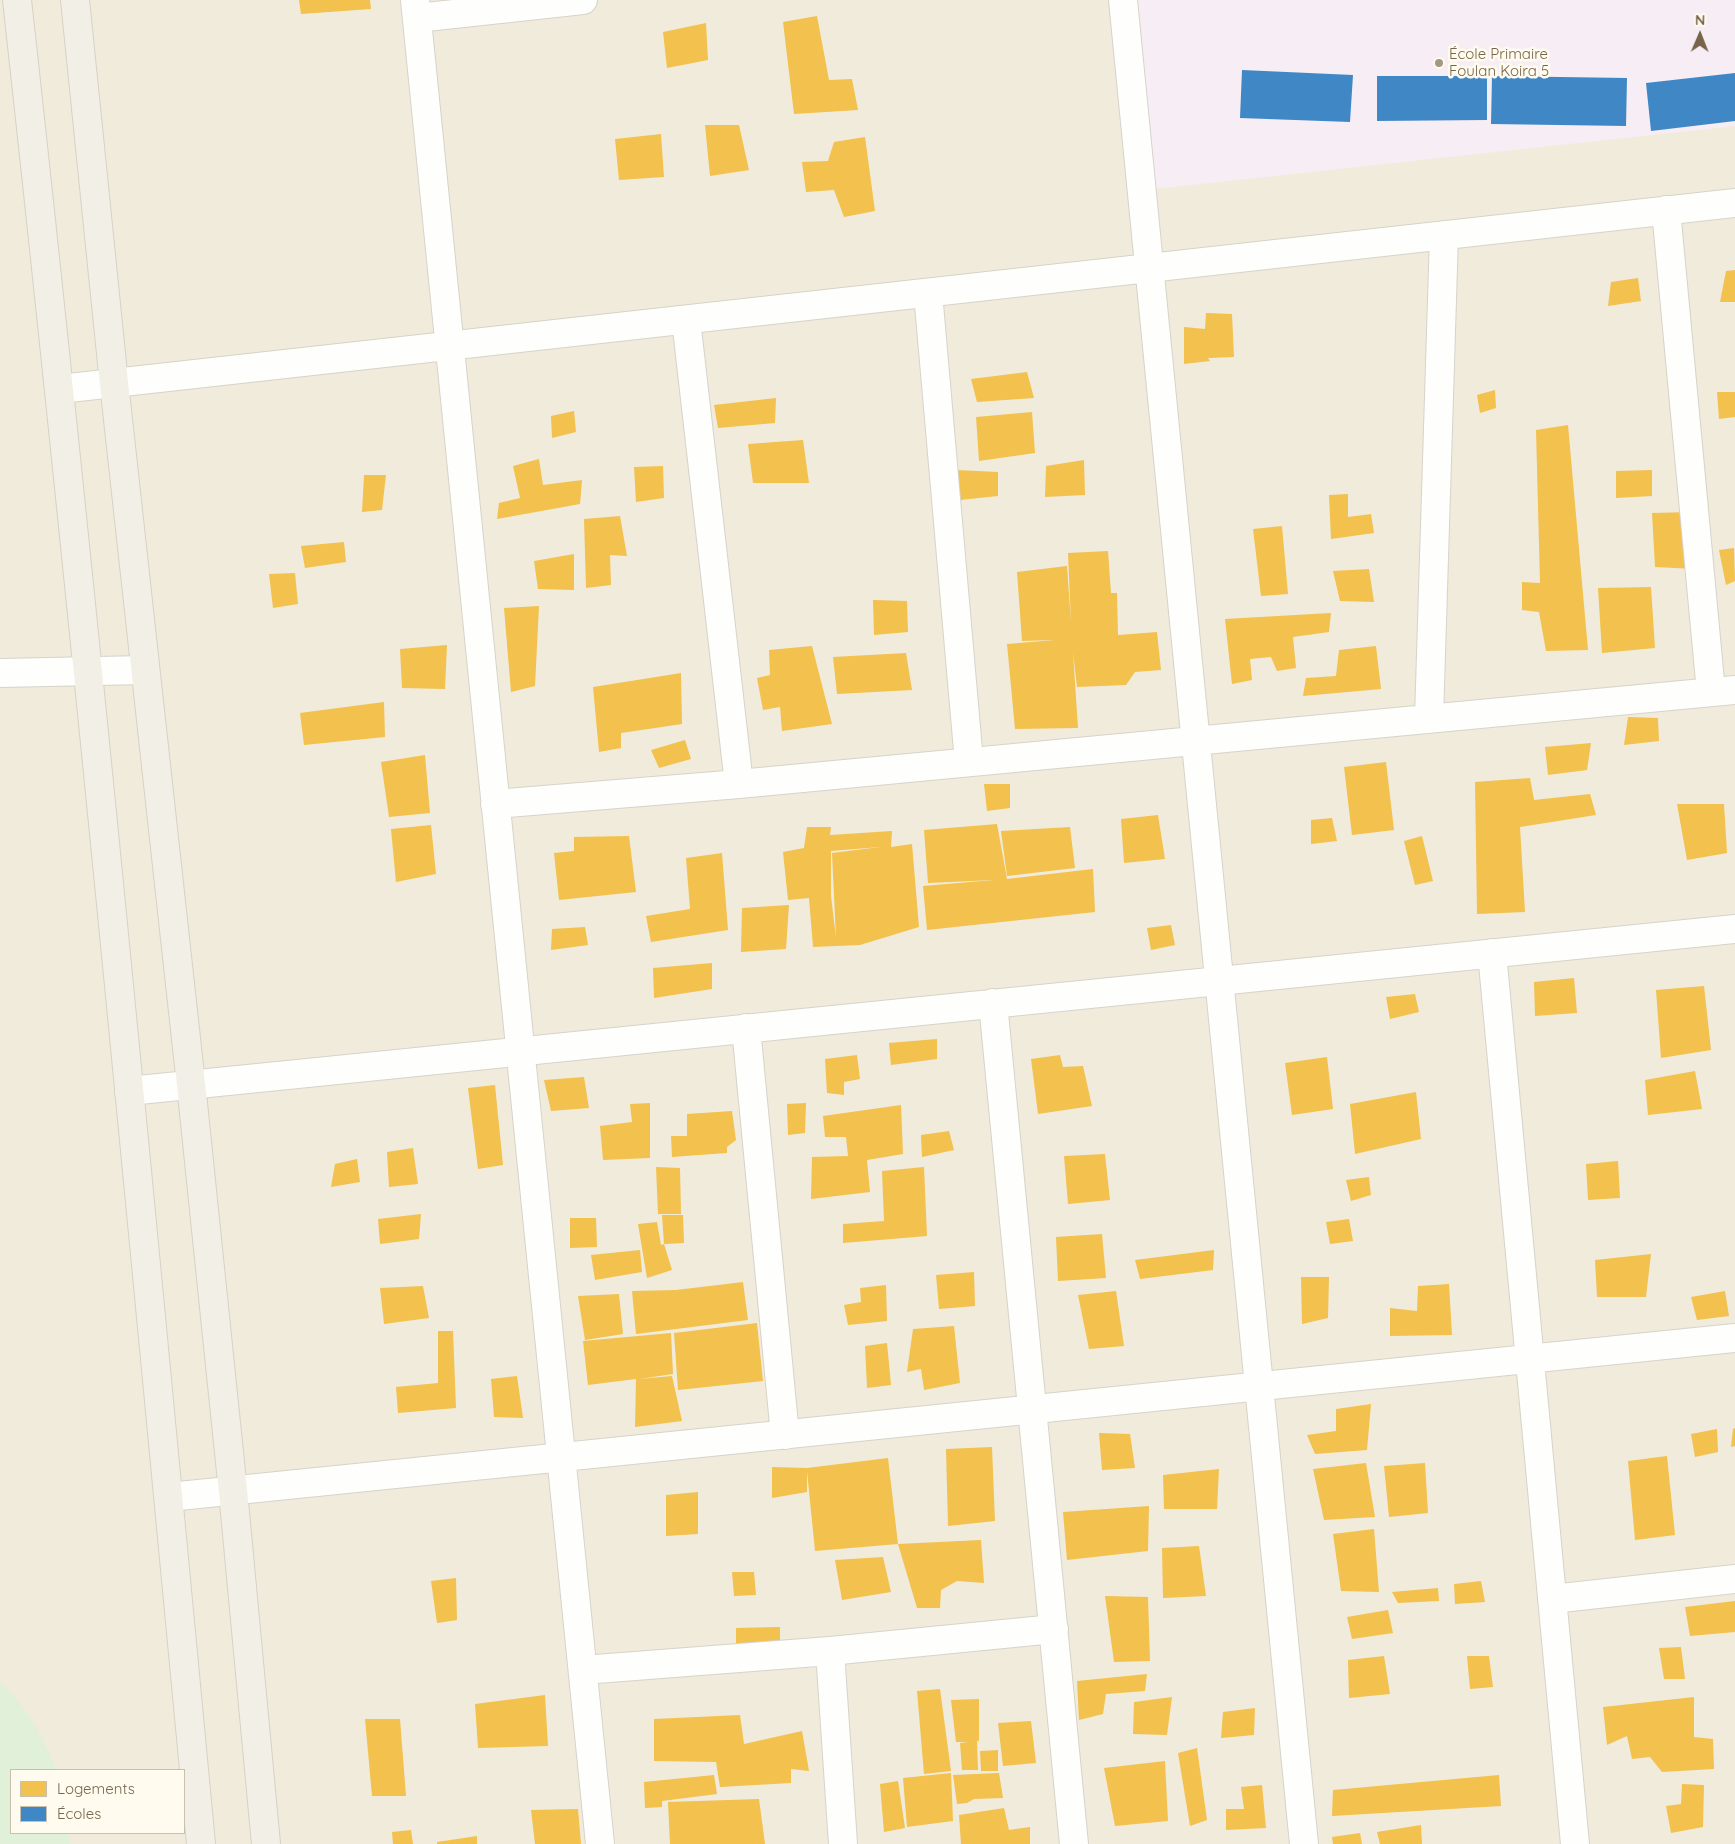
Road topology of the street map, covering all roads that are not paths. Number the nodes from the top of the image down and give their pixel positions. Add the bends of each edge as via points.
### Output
1 (17, 0) edge
2 (76, 0) edge
3 (583, 0) edge
4 (1123, 0) edge
5 (416, 9) edge
6 (1735, 203) edge
7 (1666, 210) junction
8 (1444, 235) junction
9 (1149, 268) junction
10 (928, 293) junction
11 (686, 320) junction
12 (450, 346) junction
13 (114, 383) junction
14 (60, 389) junction
15 (145, 670) junction
16 (88, 671) junction
17 (0, 673) edge
18 (1723, 691) edge
19 (1429, 719) junction
20 (1196, 741) junction
21 (969, 762) junction
22 (739, 784) junction
23 (496, 804) junction
24 (1735, 929) edge
25 (1492, 953) junction
26 (1220, 981) junction
27 (993, 1003) junction
28 (746, 1028) junction
29 (520, 1051) junction
30 (191, 1084) junction
31 (129, 1090) junction
32 (1735, 1338) edge
33 (1529, 1359) junction
34 (1259, 1387) junction
35 (1032, 1410) junction
36 (785, 1435) junction
37 (561, 1457) junction
38 (233, 1491) junction
39 (169, 1497) junction
40 (1735, 1579) edge
41 (1552, 1599) junction
42 (1054, 1629) junction
43 (830, 1651) junction
44 (582, 1670) junction
45 (201, 1844) edge
46 (266, 1844) edge
47 (600, 1844) edge
48 (843, 1844) edge
49 (1074, 1844) edge
50 (1304, 1844) edge
51 (1576, 1844) edge

1 - 14 main road
2 - 13 main road
3 - 5 street
4 - 9 street
5 - 12 street
6 - 7 street
7 - 8 street
7 - 18 street
8 - 9 street
8 - 19 street
9 - 10 street
9 - 20 street
10 - 11 street
10 - 21 street
11 - 12 street
11 - 22 street
12 - 13 street
12 - 23 street
13 - 14 street
13 - 15 main road
14 - 16 main road
15 - 16 street
15 - 30 main road
16 - 17 street
16 - 31 main road
18 - 19 street
19 - 20 street
20 - 21 street
20 - 26 street
21 - 22 street
22 - 23 street
23 - 29 street
24 - 25 street
25 - 26 street
25 - 33 street
26 - 27 street
26 - 34 street
27 - 28 street
27 - 35 street
28 - 29 street
28 - 36 street
29 - 30 street
29 - 37 street
30 - 31 street
30 - 38 main road
31 - 39 main road
32 - 33 street
33 - 34 street
33 - 41 street
34 - 35 street
34 - 50 street
35 - 36 street
35 - 42 street
36 - 37 street
37 - 38 street
37 - 44 street
38 - 39 street
38 - 46 main road
39 - 45 main road
40 - 41 street
41 - 51 street
42 - 43 street
42 - 49 street
43 - 44 street
43 - 48 street
44 - 47 street

